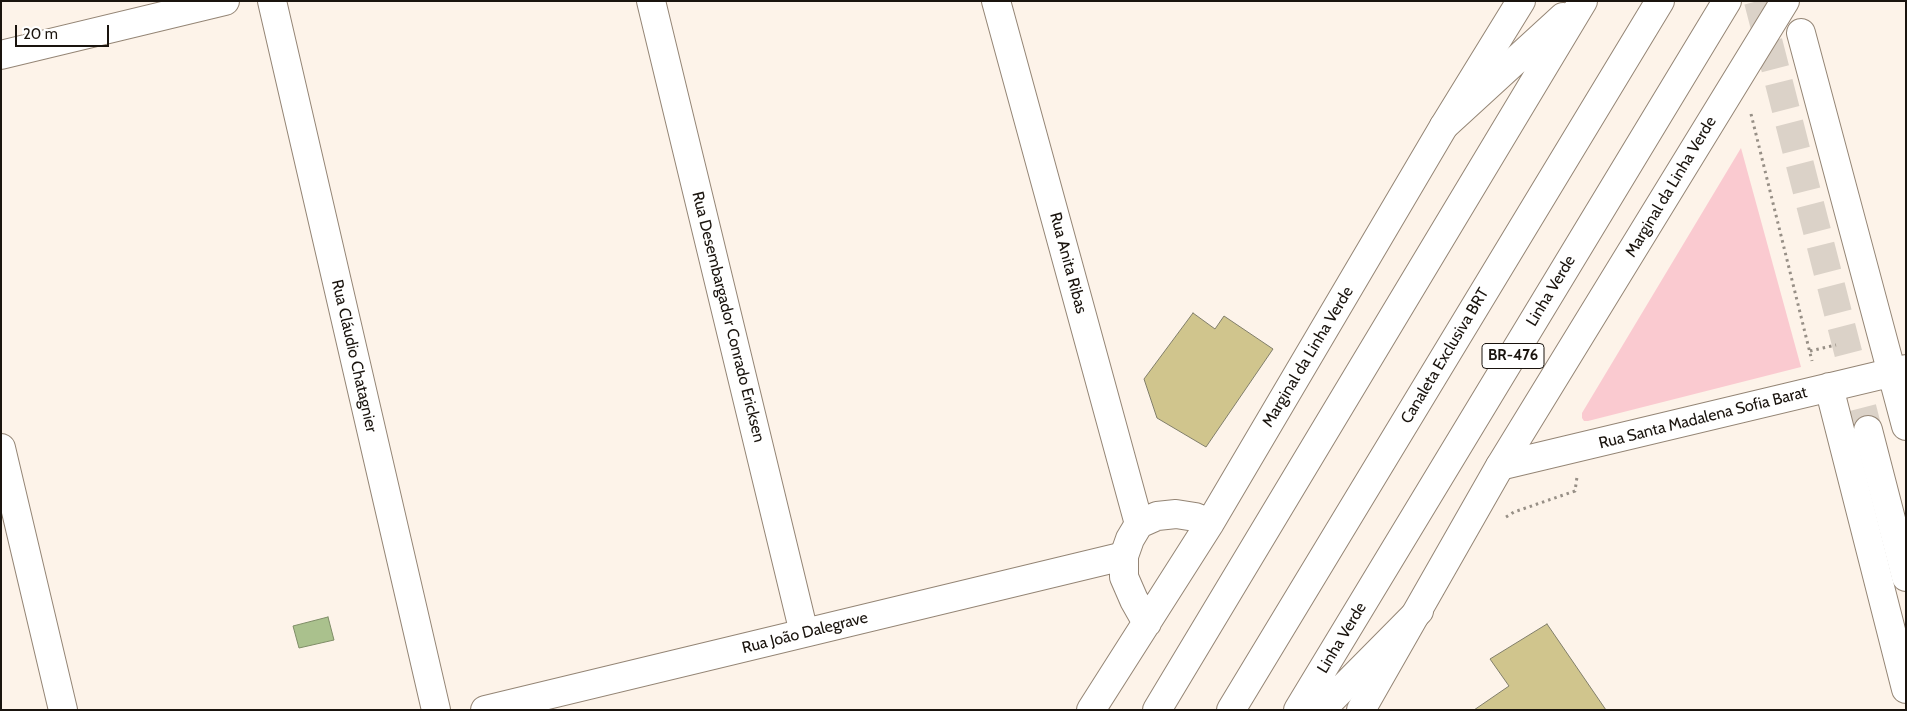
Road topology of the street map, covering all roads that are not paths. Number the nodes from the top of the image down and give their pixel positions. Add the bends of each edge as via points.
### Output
1 (225, 1) edge
2 (272, 1) edge
3 (651, 1) edge
4 (996, 1) edge
5 (1521, 1) edge
6 (1582, 1) edge
7 (1660, 1) edge
8 (1727, 1) edge
9 (1784, 1) edge
10 (1801, 33) dead end
11 (1, 55) edge
12 (1444, 126) junction
13 (1899, 370) edge
14 (1829, 387) junction
15 (1906, 426) edge
16 (1868, 430) tunnel mouth
17 (1, 448) edge
18 (1500, 466) junction
19 (1210, 523) junction
20 (1140, 524) junction
21 (1124, 556) junction
22 (1906, 577) edge
23 (1418, 611) junction
24 (1147, 623) junction
25 (804, 633) junction
26 (1906, 689) edge
27 (63, 710) edge
28 (436, 710) edge
29 (485, 710) edge
30 (1091, 710) edge
31 (1157, 710) edge
32 (1231, 710) edge
33 (1298, 710) edge
34 (1321, 710) edge
35 (1360, 710) edge

1 - 11 main road
2 - 28 main road, Rua Cláudio Chatagnier
3 - 25 main road, Rua Desembargador Conrado Ericksen
4 - 20 main road, Rua Anita Ribas
5 - 12 main road, Marginal da Linha Verde
6 - 12 main road
6 - 31 main road
7 - 32 main road, Canaleta Exclusiva BRT
8 - 33 main road, Linha Verde / BR-476
9 - 18 main road, Marginal da Linha Verde
10 - 13 main road
12 - 19 main road, Marginal da Linha Verde
13 - 14 main road, Rua Santa Madalena Sofia Barat
13 - 15 main road
14 - 18 main road, Rua Santa Madalena Sofia Barat
14 - 26 main road
16 - 22 main road
17 - 27 main road
18 - 23 main road, Marginal da Linha Verde
19 - 20 main road via 1176,514 1157,516
19 - 24 main road, Marginal da Linha Verde
20 - 21 main road
21 - 24 main road via 1124,577
21 - 25 main road, Rua João Dalegrave
23 - 34 main road
23 - 35 main road, Marginal da Linha Verde
24 - 30 main road, Marginal da Linha Verde
25 - 29 main road, Rua João Dalegrave

